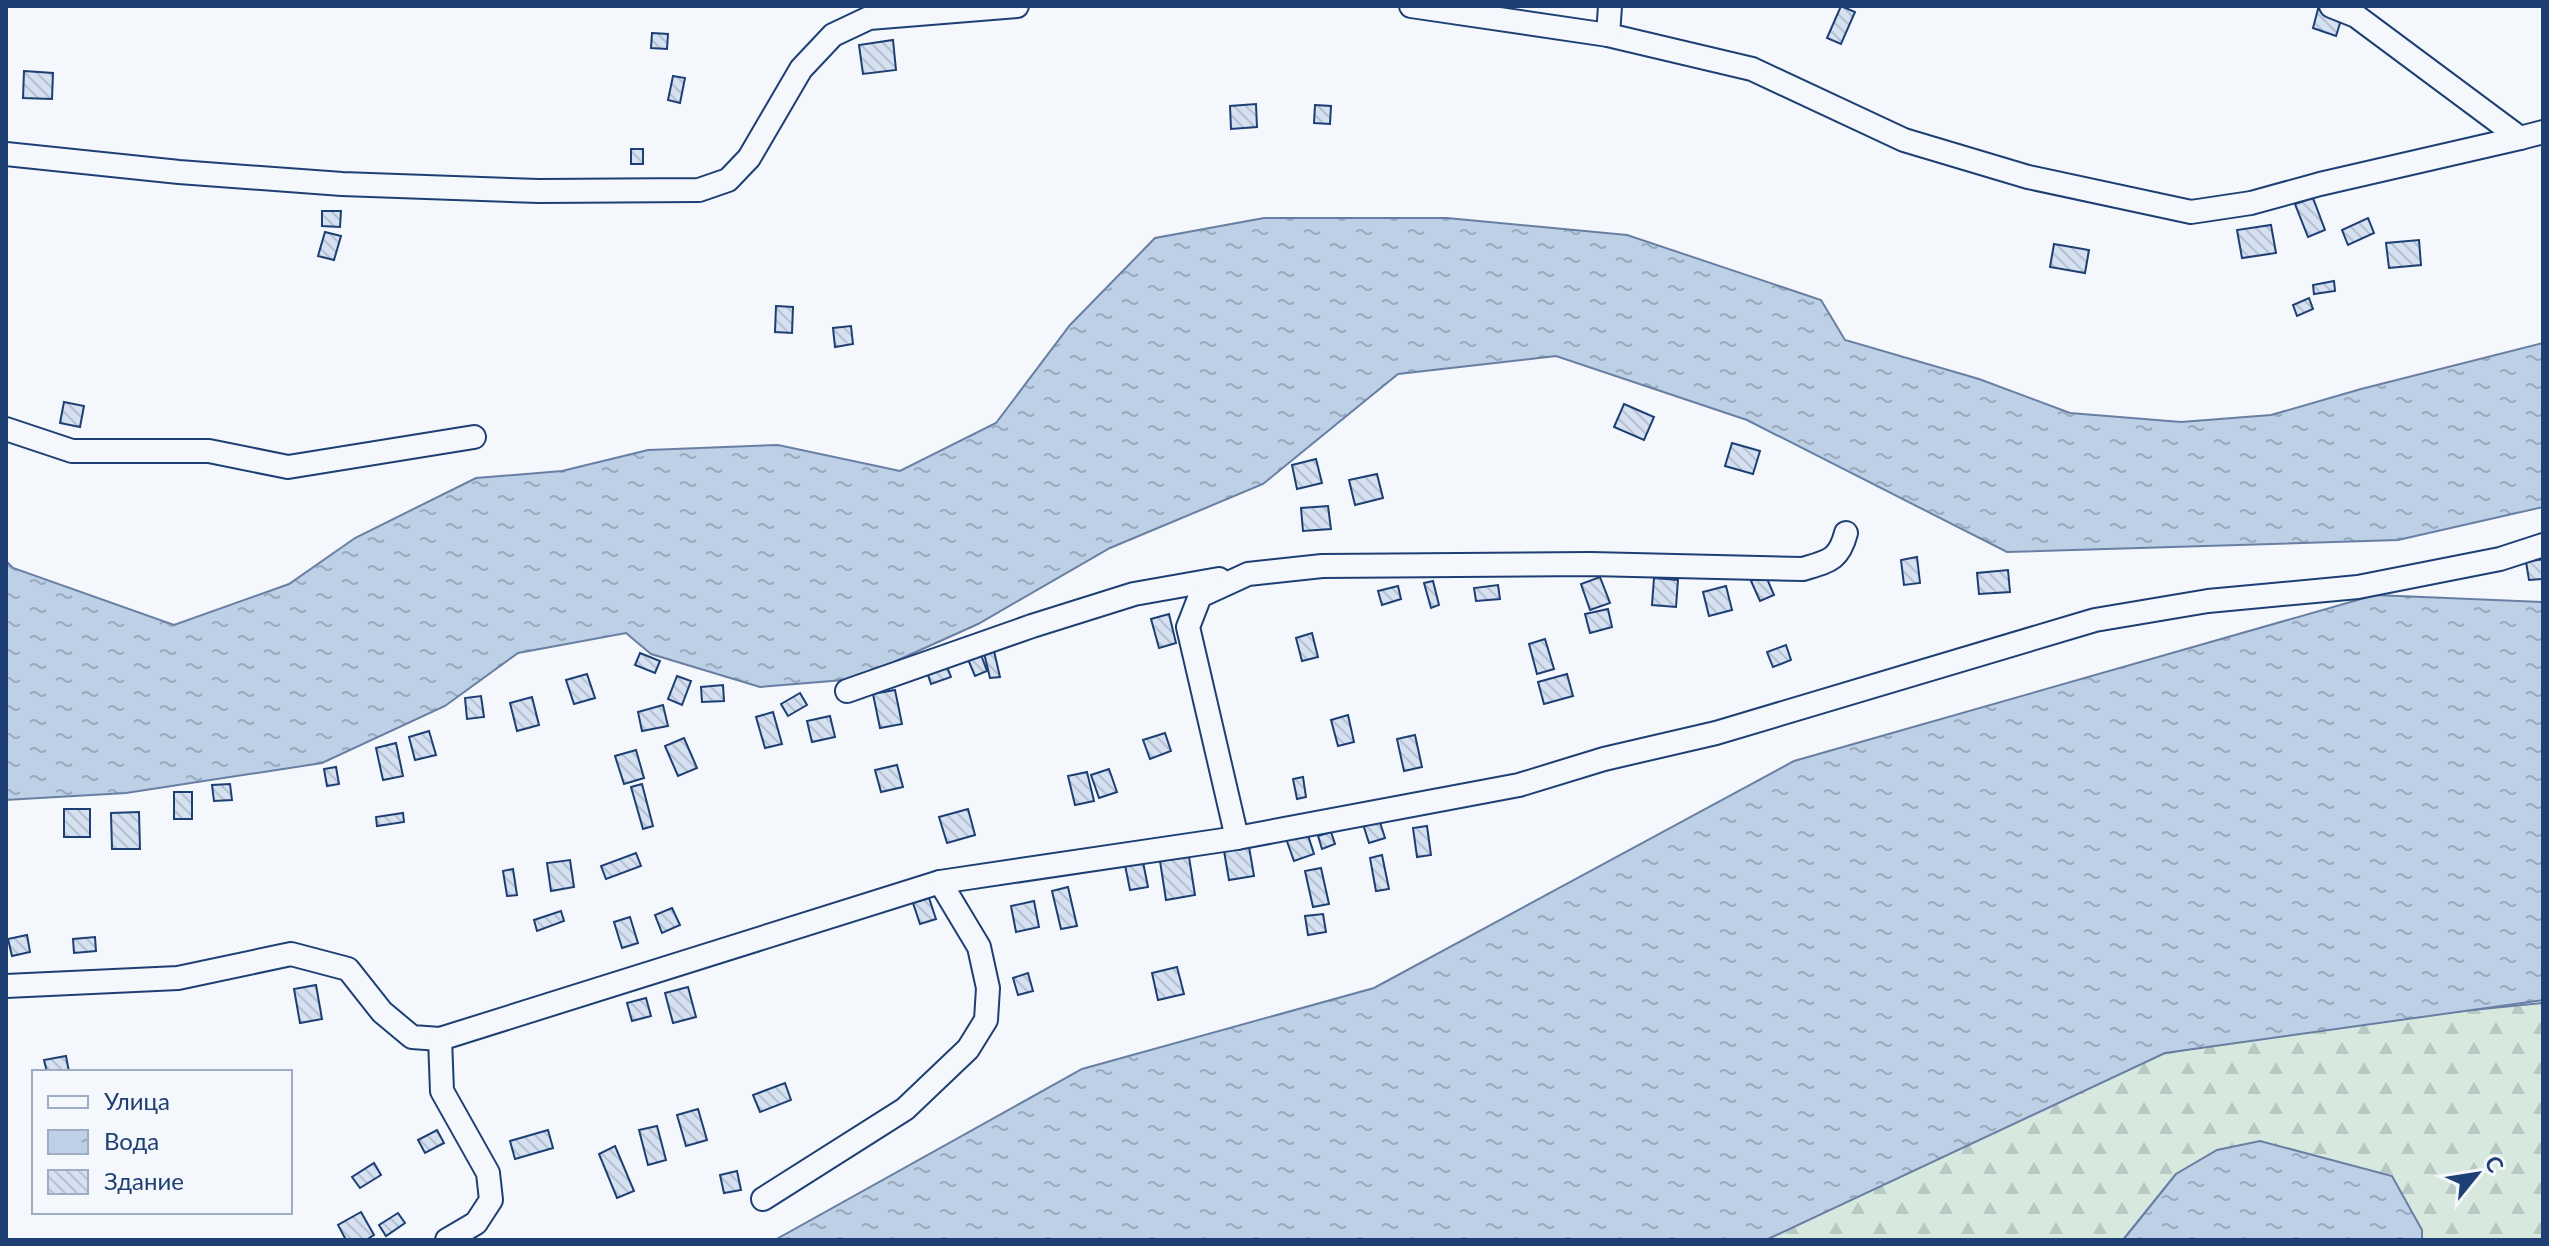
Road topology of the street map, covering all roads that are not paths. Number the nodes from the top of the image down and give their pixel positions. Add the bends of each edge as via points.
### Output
1 (1017, 6) edge
2 (1411, 6) edge
3 (1610, 6) edge
4 (2331, 6) edge
5 (1608, 35) junction
6 (2543, 132) edge
7 (2520, 138) junction
8 (6, 154) edge
9 (6, 429) edge
10 (474, 437) dead end
11 (1846, 533) dead end
12 (2543, 545) edge
13 (1248, 574) junction
14 (847, 691) dead end
15 (1237, 838) junction
16 (940, 882) junction
17 (6, 986) edge
18 (440, 1039) junction
19 (763, 1199) dead end
20 (447, 1240) edge

1 - 8 street via 869,18 833,35 801,69 749,158 728,180 699,190 342,184
2 - 5 street
3 - 5 street
4 - 7 street via 2356,16
5 - 7 street via 1752,69 1904,140 2028,177 2191,212 2251,203
6 - 7 street
9 - 10 street via 72,451 209,451 288,467
11 - 13 street via 1842,551 1803,569 1353,565
12 - 15 street via 2500,559 2358,587 2208,601 2095,620 1716,733 1519,785
13 - 14 street via 1134,594
13 - 15 street via 1200,596 1188,627
15 - 16 street
16 - 18 street
16 - 19 street via 979,947 988,988 986,1020 968,1049 905,1109
17 - 18 street via 178,978 291,954 348,969 382,1012 412,1037
18 - 20 street via 442,1091 488,1173 491,1200 476,1223

